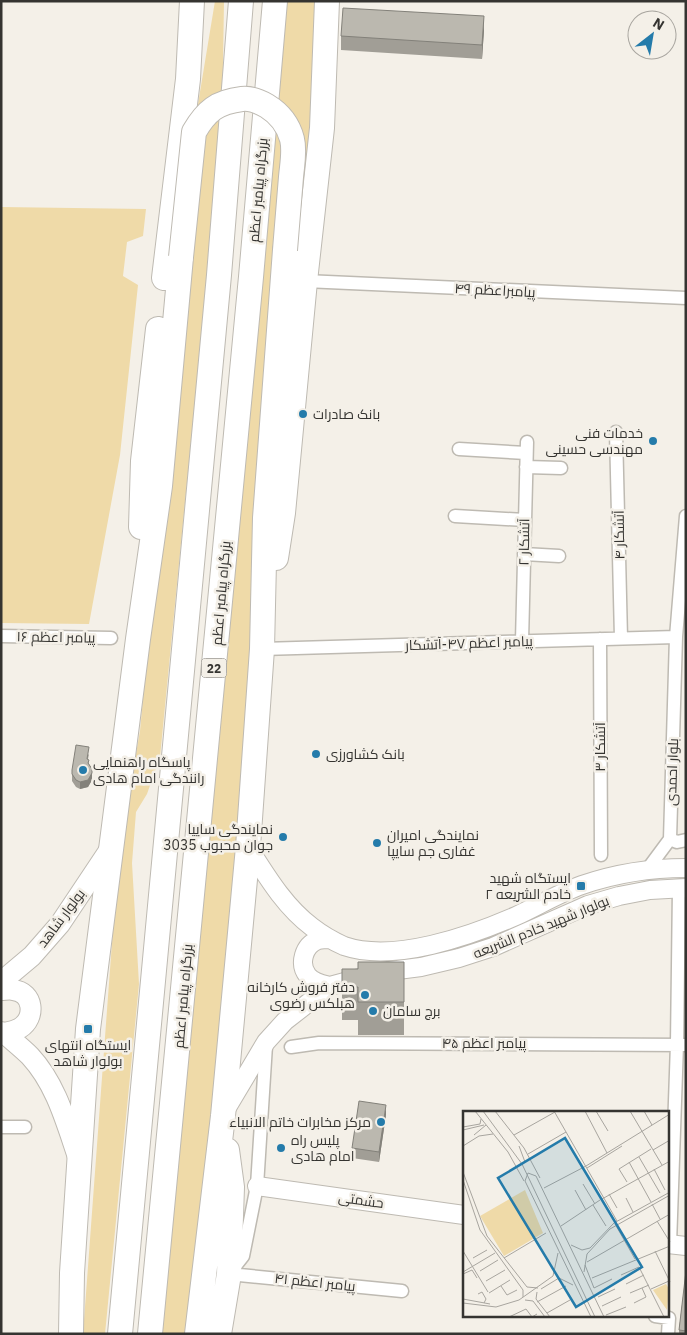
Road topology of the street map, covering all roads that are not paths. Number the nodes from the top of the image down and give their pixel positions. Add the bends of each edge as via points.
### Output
1 (192, 1) edge
2 (204, 1) edge
3 (241, 1) edge
4 (327, 1) edge
5 (275, 2) edge
6 (188, 79) junction
7 (305, 281) junction
8 (686, 298) edge
9 (616, 432) dead end
10 (459, 449) dead end
11 (526, 467) junction
12 (561, 468) dead end
13 (455, 516) dead end
14 (686, 516) edge
15 (525, 520) junction
16 (524, 554) junction
17 (559, 556) dead end
18 (1, 636) edge
19 (676, 637) junction
20 (111, 638) dead end
21 (622, 638) junction
22 (138, 639) junction
23 (600, 639) junction
24 (522, 642) junction
25 (262, 649) junction
26 (670, 839) junction
27 (686, 840) edge
28 (112, 846) junction
29 (248, 847) junction
30 (601, 855) dead end
31 (686, 868) edge
32 (648, 870) junction
33 (682, 888) edge
34 (330, 939) junction
35 (1, 982) edge
36 (330, 986) junction
37 (1, 990) edge
38 (3, 1033) edge
39 (266, 1042) junction
40 (682, 1044) edge
41 (291, 1047) dead end
42 (222, 1116) junction
43 (1, 1127) edge
44 (25, 1128) dead end
45 (78, 1158) junction
46 (257, 1186) junction
47 (463, 1215) edge
48 (675, 1244) edge
49 (72, 1273) junction
50 (229, 1274) junction
51 (402, 1291) dead end
52 (669, 1318) edge
53 (64, 1334) edge
54 (71, 1334) edge
55 (120, 1334) edge
56 (150, 1334) edge
57 (197, 1334) edge
58 (219, 1334) edge
59 (668, 1334) edge

1 - 6 highway
2 - 6 highway
3 - 55 highway, 22 via 218,285
4 - 7 highway via 322,128
5 - 56 highway, بزرگراه پیامبر اعظم / 22
6 - 22 highway via 143,461
7 - 8 street, پیامبراعظم ۴۹
7 - 25 highway via 283,513
9 - 21 street, آتشکار ۴
10 - 11 street, آتشکار ۲ via 526,447
11 - 12 street
11 - 15 street, آتشکار ۲
13 - 15 street
14 - 19 street, بلوار احمدی
15 - 16 street, آتشکار ۲
16 - 17 street
16 - 24 street, آتشکار ۲
18 - 20 street, پیامبر اعظم ۱۶
19 - 21 street, پیامبر اعظم ۴۷-آتشکار
19 - 26 street, بلوار احمدی
21 - 23 street, پیامبر اعظم ۴۷-آتشکار
22 - 25 highway, bridge via 160,486 194,132 202,118 215,107 230,100 246,99 262,103 287,125 293,157 265,518
22 - 28 highway
23 - 24 street, پیامبر اعظم ۴۷-آتشکار
23 - 30 street, آتشکار ۳
24 - 25 street, پیامبر اعظم ۴۷-آتشکار
25 - 29 highway
26 - 27 street via 677,842
26 - 32 street
28 - 35 main road, بولوار شاهد via 60,924 32,956
28 - 45 highway via 88,1029
29 - 34 street, بولوار شهید خادم الشریعه via 292,910
29 - 42 highway
31 - 32 street, بولوار شهید خادم الشریعه
32 - 34 street, بولوار شهید خادم الشریعه via 581,886 454,939 380,952 345,946
33 - 36 street, بولوار شهید خادم الشریعه via 618,896 588,905 493,947 459,958 382,972
33 - 40 street
34 - 36 street via 319,939 303,954 303,966 308,976 316,983
36 - 39 street, بولوار شهید خادم الشریعه via 284,1021
37 - 38 main road via 14,990 27,996 32,1011 25,1024
38 - 45 main road via 31,1057 47,1078
39 - 42 street, بولوار شهید خادم الشریعه
39 - 46 street
40 - 41 street, پیامبر اعظم ۴۵ via 319,1042
40 - 48 street
42 - 50 highway via 232,1187
42 - 57 highway
43 - 44 street
45 - 49 highway
46 - 47 street, حشمتی
46 - 50 street via 243,1256
49 - 53 highway
49 - 54 highway
50 - 51 street, پیامبر اعظم ۴۱
50 - 58 highway
52 - 59 street

